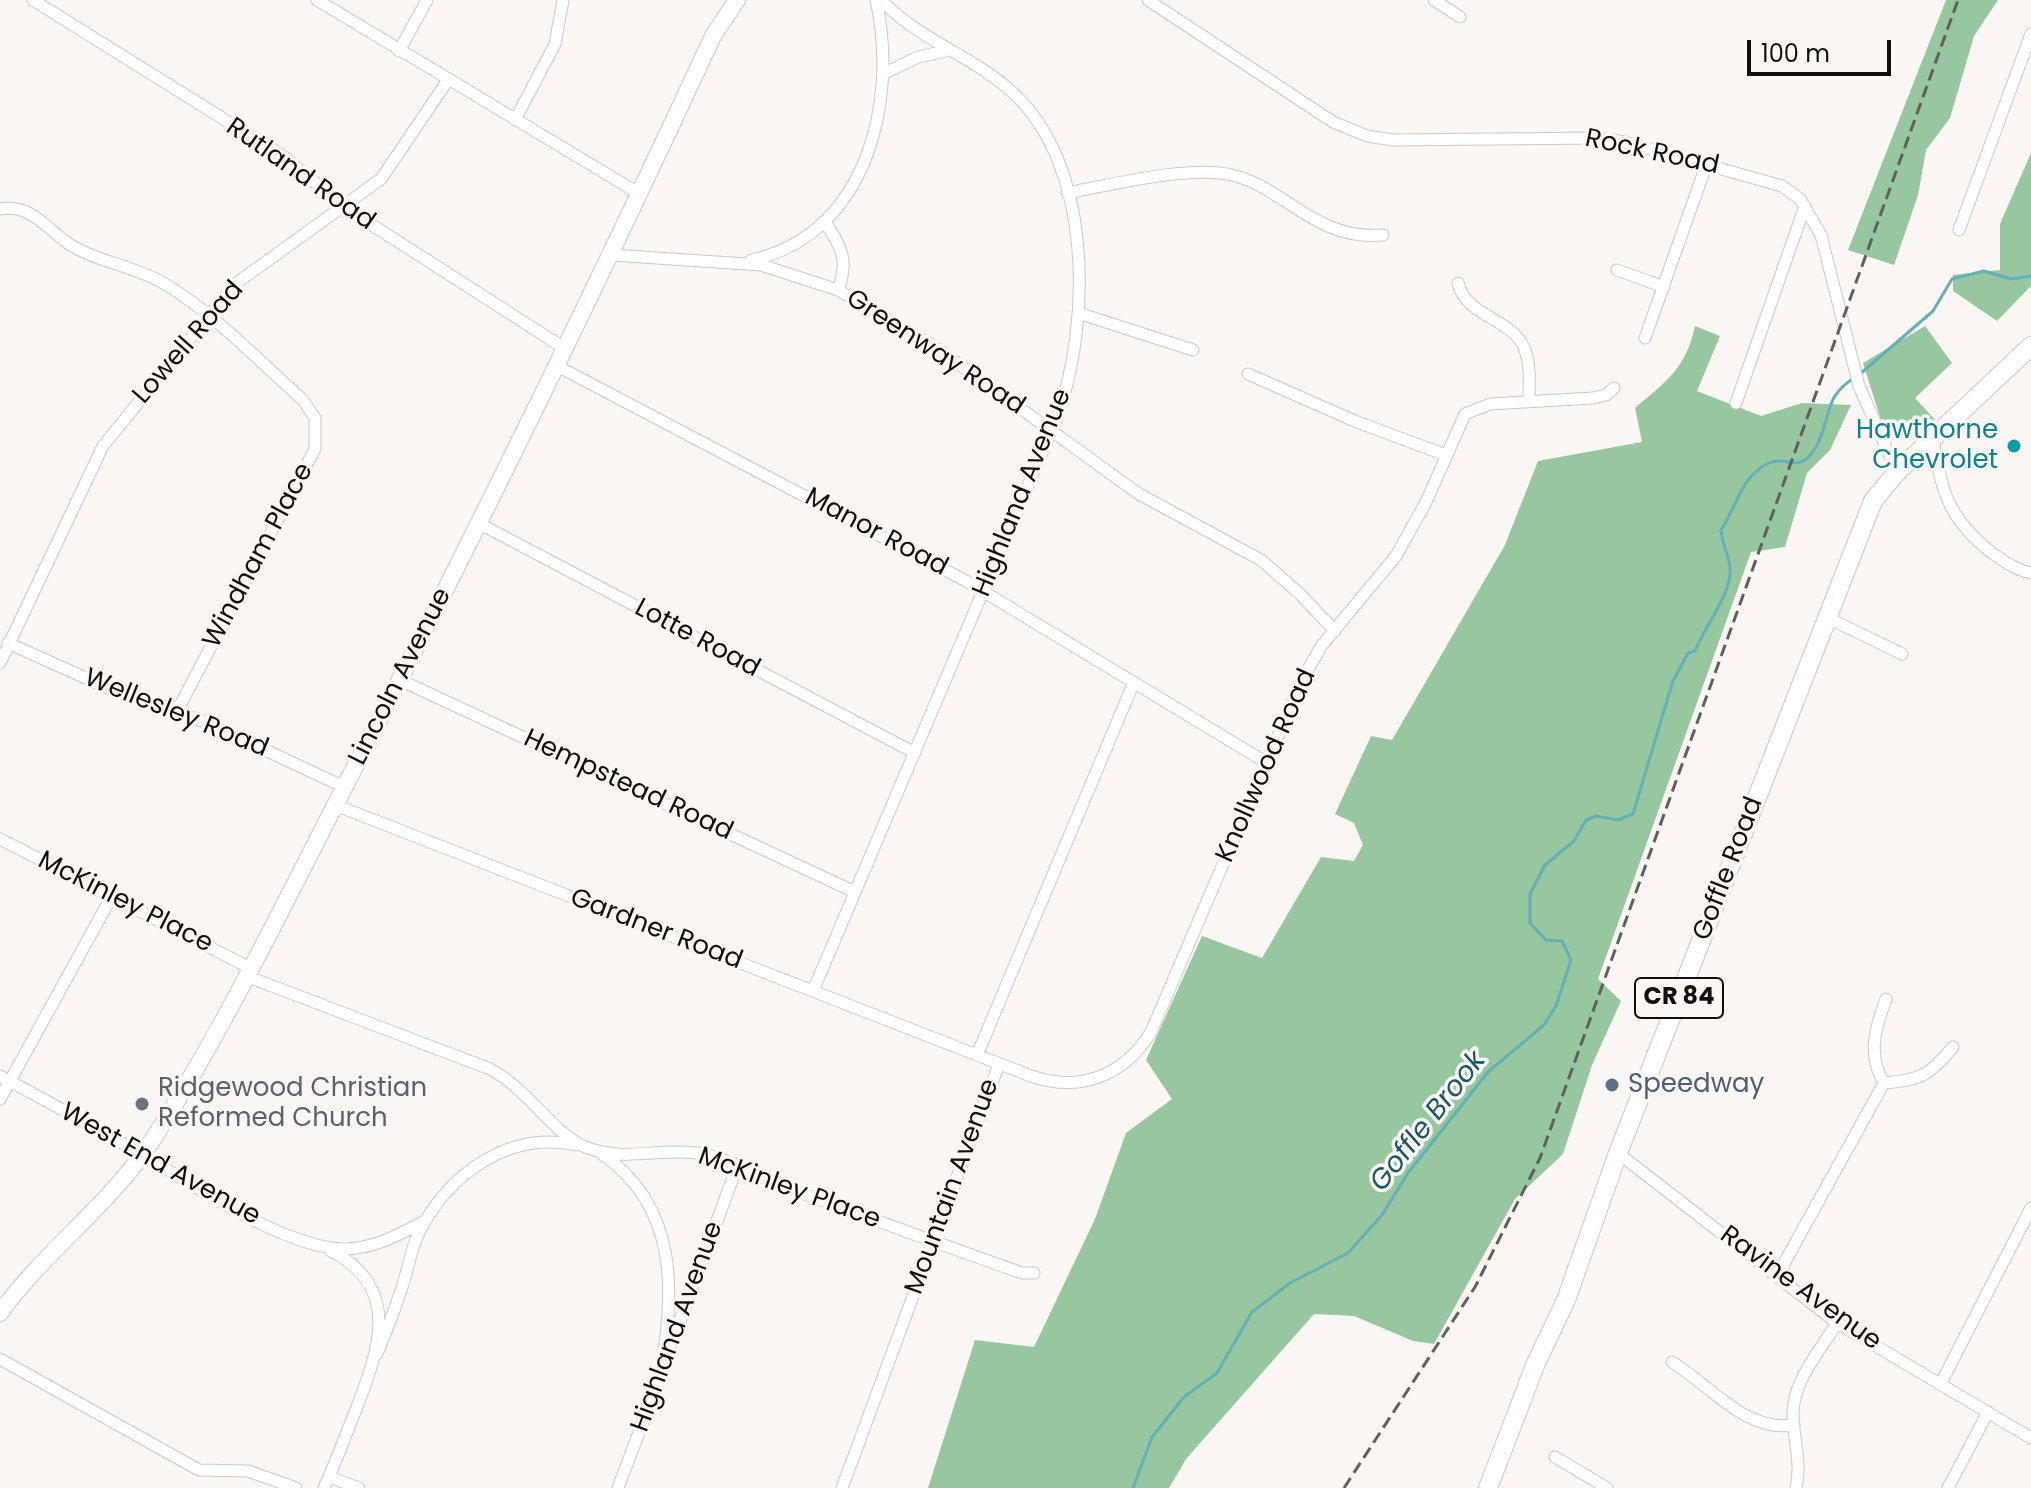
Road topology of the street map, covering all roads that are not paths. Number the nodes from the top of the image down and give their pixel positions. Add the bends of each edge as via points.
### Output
1 (33, 0) edge
2 (317, 0) edge
3 (427, 0) edge
4 (563, 0) edge
5 (737, 0) edge
6 (878, 0) edge
7 (1148, 0) edge
8 (1434, 0) edge
9 (1460, 17) dead end
10 (2031, 34) edge
11 (399, 51) junction
12 (946, 51) junction
13 (885, 73) junction
14 (448, 80) junction
15 (515, 120) junction
16 (1707, 163) junction
17 (1067, 193) junction
18 (640, 194) junction
19 (341, 205) junction
20 (1805, 206) junction
21 (0, 209) edge
22 (826, 223) junction
23 (1959, 230) dead end
24 (1383, 235) dead end
25 (612, 255) junction
26 (734, 263) junction
27 (1617, 270) dead end
28 (1458, 283) dead end
29 (1664, 287) junction
30 (838, 290) junction
31 (1078, 313) junction
32 (206, 316) junction
33 (1645, 338) dead end
34 (2031, 346) edge
35 (567, 350) junction
36 (1193, 350) dead end
37 (559, 367) junction
38 (1248, 374) dead end
39 (1614, 388) dead end
40 (1529, 401) junction
41 (1736, 403) dead end
42 (1052, 430) junction
43 (1933, 439) junction
44 (1446, 455) junction
45 (1897, 472) junction
46 (480, 524) junction
47 (2031, 573) edge
48 (983, 591) junction
49 (1826, 617) junction
50 (1335, 631) junction
51 (8, 643) junction
52 (1902, 654) dead end
53 (0, 663) edge
54 (400, 680) junction
55 (1134, 682) junction
56 (177, 711) junction
57 (915, 753) junction
58 (1267, 763) junction
59 (344, 787) junction
60 (335, 805) junction
61 (0, 839) edge
62 (855, 892) junction
63 (112, 896) junction
64 (248, 972) junction
65 (813, 991) junction
66 (1886, 999) dead end
67 (1953, 1047) dead end
68 (977, 1055) junction
69 (999, 1064) junction
70 (5, 1078) edge
71 (1884, 1083) junction
72 (0, 1099) edge
73 (594, 1150) junction
74 (1618, 1153) junction
75 (142, 1155) junction
76 (737, 1167) junction
77 (2031, 1208) edge
78 (426, 1221) junction
79 (934, 1242) junction
80 (324, 1247) junction
81 (1034, 1273) dead end
82 (1777, 1276) junction
83 (0, 1313) edge
84 (1837, 1323) junction
85 (377, 1354) junction
86 (0, 1359) edge
87 (1672, 1362) dead end
88 (660, 1375) junction
89 (1941, 1383) junction
90 (1988, 1412) junction
91 (1794, 1425) junction
92 (2031, 1438) edge
93 (1555, 1457) dead end
94 (327, 1482) edge
95 (296, 1488) edge
96 (359, 1488) edge
97 (618, 1488) edge
98 (842, 1488) edge
99 (1488, 1488) edge
100 (1606, 1488) edge
101 (1796, 1488) edge
102 (1948, 1488) edge

1 - 19 street, Rutland Road via 286,158
2 - 11 street
3 - 11 street
4 - 15 street via 555,44
5 - 18 main road, Lincoln Avenue via 713,36
6 - 12 street, Highland Avenue
6 - 13 street
7 - 16 street, Rock Road via 1333,122 1367,136 1589,137
8 - 9 street
10 - 23 street
11 - 14 street
12 - 13 street
12 - 17 street, Highland Avenue via 993,76 1029,110 1056,157
13 - 22 street via 864,157
14 - 15 street
14 - 19 street, Lowell Road via 381,179
15 - 18 street
16 - 20 street, Rock Road via 1772,181
16 - 29 street
17 - 24 street via 1159,178 1229,174 1331,227 1355,236
17 - 31 street, Highland Avenue via 1077,242
18 - 25 main road, Lincoln Avenue
19 - 32 street, Lowell Road via 235,284
19 - 35 street, Rutland Road
20 - 41 street
20 - 45 street, Rock Road via 1821,235 1866,406
21 - 32 street via 23,210 39,218 84,252 163,283
22 - 26 street via 790,249
22 - 30 street via 845,253
25 - 26 street, Greenway Road
25 - 35 main road, Lincoln Avenue
26 - 30 street, Greenway Road via 784,270
27 - 29 street
28 - 40 street via 1470,305 1524,346
29 - 33 street
30 - 42 street, Greenway Road via 935,347
31 - 36 street
31 - 42 street, Highland Avenue via 1070,376
32 - 51 street, Lowell Road via 103,446
32 - 56 street, Windham Place via 303,400 315,418 315,449
34 - 43 main road, Goffle Road
35 - 37 main road, Lincoln Avenue
37 - 46 main road, Lincoln Avenue
37 - 48 street, Manor Road
38 - 44 street
39 - 40 street, Knollwood Road via 1593,398
40 - 44 street, Knollwood Road via 1469,411
42 - 48 street, Highland Avenue
42 - 50 street, Greenway Road via 1139,494 1261,560
43 - 45 main road, Goffle Road
43 - 47 street via 1942,489 1960,524 2006,563
44 - 50 street, Knollwood Road via 1396,556
45 - 49 main road, Goffle Road / CR 84 via 1873,501
46 - 54 main road, Lincoln Avenue
46 - 57 street, Lotte Road
48 - 55 street, Manor Road
48 - 57 street, Highland Avenue
49 - 52 street
49 - 74 main road, Goffle Road / CR 84
50 - 58 street, Knollwood Road via 1302,680
51 - 53 street, Lowell Road
51 - 56 street, Wellesley Road via 110,689
54 - 59 main road, Lincoln Avenue
54 - 62 street, Hempstead Road
55 - 58 street, Manor Road
55 - 68 street, Mountain Avenue
56 - 59 street, Wellesley Road
57 - 62 street, Highland Avenue
58 - 69 street, Knollwood Road via 1163,1007 1138,1051 1106,1075 1079,1083 1045,1081
59 - 60 main road, Lincoln Avenue
60 - 64 main road, Lincoln Avenue
60 - 65 street, Gardner Road
61 - 63 street, McKinley Place
62 - 65 street, Highland Avenue
63 - 64 street, McKinley Place
63 - 70 street
64 - 73 street, McKinley Place via 490,1069 524,1092 569,1138
64 - 75 main road, Lincoln Avenue
65 - 68 street, Gardner Road
66 - 71 street via 1874,1030 1874,1067
67 - 71 street via 1932,1073
68 - 69 street, Mountain Avenue
69 - 79 street, Mountain Avenue
70 - 72 street
70 - 75 street, West End Avenue
71 - 82 street
73 - 76 street, McKinley Place via 623,1156 690,1152
73 - 78 street via 543,1141 494,1155 457,1181
73 - 88 street via 622,1170 659,1222 671,1276
74 - 82 street, Ravine Avenue
74 - 99 main road, Goffle Road / CR 84 via 1566,1300
75 - 80 street, West End Avenue via 234,1209
75 - 83 main road, Lincoln Avenue
76 - 79 street, McKinley Place
76 - 88 street, Highland Avenue
77 - 89 street
78 - 80 street, West End Avenue via 357,1248
78 - 85 street
79 - 81 street, McKinley Place
79 - 98 street, Mountain Avenue
80 - 85 street, West End Avenue via 352,1264 370,1287 381,1326
82 - 84 street, Ravine Avenue
84 - 89 street, Ravine Avenue
84 - 91 street via 1800,1384
85 - 94 street, West End Avenue
86 - 95 street via 199,1470 248,1471
87 - 91 street via 1750,1419 1770,1427
88 - 97 street, Highland Avenue
89 - 90 street, Ravine Avenue
90 - 92 street, Ravine Avenue
90 - 102 street
91 - 101 street via 1800,1471
93 - 100 street
94 - 96 street

